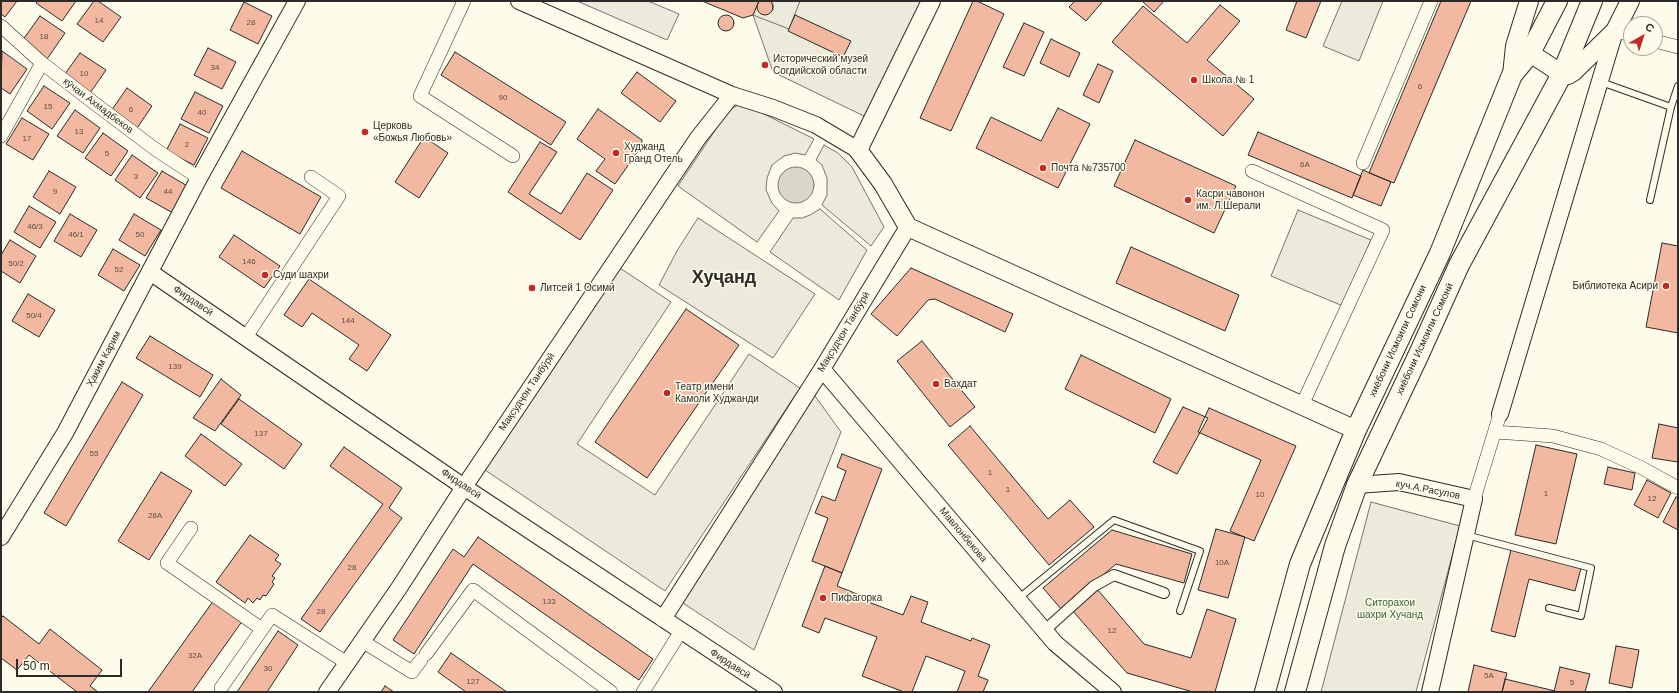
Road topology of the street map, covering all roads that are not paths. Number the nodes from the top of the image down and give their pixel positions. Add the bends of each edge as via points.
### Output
1 (297, 1) edge
2 (464, 1) edge
3 (520, 1) edge
4 (932, 1) edge
5 (1432, 1) edge
6 (1529, 1) edge
7 (1557, 1) edge
8 (1592, 1) edge
9 (1630, 1) edge
10 (1627, 16) edge
11 (1, 26) edge
12 (1623, 33) edge
13 (1663, 43) edge
14 (1678, 46) edge
15 (1530, 53) junction
16 (42, 63) junction
17 (1562, 74) junction
18 (1512, 75) junction
19 (1600, 82) junction
20 (1678, 86) edge
21 (732, 95) junction
22 (1671, 107) junction
23 (1, 136) edge
24 (858, 150) junction
25 (513, 156) dead end
26 (1363, 163) dead end
27 (1252, 171) dead end
28 (312, 177) dead end
29 (199, 178) junction
30 (1650, 200) dead end
31 (908, 227) junction
32 (150, 272) junction
33 (246, 337) junction
34 (822, 369) junction
35 (1302, 406) junction
36 (1500, 414) joint
37 (1356, 430) junction
38 (1495, 432) junction
39 (1357, 485) junction
40 (464, 487) junction
41 (1678, 488) edge
42 (1474, 499) junction
43 (191, 528) dead end
44 (1466, 535) junction
45 (1, 537) edge
46 (1164, 593) dead end
47 (1018, 600) junction
48 (1549, 608) dead end
49 (1180, 611) dead end
50 (663, 619) junction
51 (262, 629) junction
52 (681, 631) junction
53 (1044, 631) junction
54 (362, 641) junction
55 (347, 663) junction
56 (221, 688) dead end
57 (327, 692) edge
58 (611, 692) edge
59 (643, 692) edge
60 (774, 692) edge
61 (1113, 692) edge
62 (1265, 692) edge
63 (1295, 692) edge
64 (1430, 692) edge

1 - 29 street, Ҳаким Карим
2 - 25 street via 420,96
3 - 21 street
4 - 24 main road
5 - 26 street
6 - 18 main road via 1515,46
7 - 15 main road, хиёбони Исмоили Сомони
8 - 17 main road, хиёбони Исмоили Сомонӣ
9 - 10 main road
11 - 16 street, кӯчаи Ахмадбеков
12 - 17 main road via 1573,72 1568,75
12 - 19 street
13 - 14 street
15 - 17 main road
15 - 18 main road, хиёбони Исмоили Сомони
16 - 23 street
16 - 29 street, кӯчаи Ахмадбеков via 155,149
17 - 39 main road, хиёбони Исмоили Сомонӣ via 1459,264
18 - 37 main road, хиёбони Исмоили Сомони via 1440,253
19 - 22 lane
19 - 36 street
20 - 22 lane
21 - 24 street via 816,125
21 - 40 street, Мақсудҷон Танбӯрӣ via 698,138
22 - 30 lane
24 - 31 main road via 883,184
27 - 35 street via 1383,230
28 - 33 street via 339,196
29 - 32 street, Ҳаким Карим
31 - 34 street, Мақсудҷон Танбӯрӣ
31 - 35 main road
32 - 33 street, Фирдавсӣ
32 - 45 street, Ҳаким Карим via 64,432
33 - 40 street, Фирдавсӣ
34 - 47 street, Мавлонбекова
34 - 50 street, Мақсудҷон Танбӯрӣ
35 - 37 main road
36 - 38 street
37 - 62 main road, хиёбони Исмоили Сомони via 1300,564
38 - 41 street via 1552,436 1601,449
38 - 42 street
39 - 42 street, куч.А.Расулов via 1399,482
39 - 63 main road, хиёбони Исмоили Сомонӣ via 1335,546
40 - 50 street, Фирдавсӣ
40 - 54 street, Мақсудҷон Танбӯрӣ
42 - 44 street
43 - 51 street via 166,563
44 - 48 lane via 1591,568 1581,616
44 - 64 street
46 - 53 street via 1114,575 1094,586
47 - 49 lane via 1114,520 1200,551
47 - 53 street, Мавлонбекова
50 - 52 street, Фирдавсӣ
51 - 55 street via 272,615
51 - 56 street
52 - 59 street
52 - 60 street, Фирдавсӣ
53 - 61 street, Мавлонбекова
54 - 55 street, Мақсудҷон Танбӯрӣ
54 - 58 street via 412,672 473,590
55 - 57 street, Мақсудҷон Танбӯрӣ

